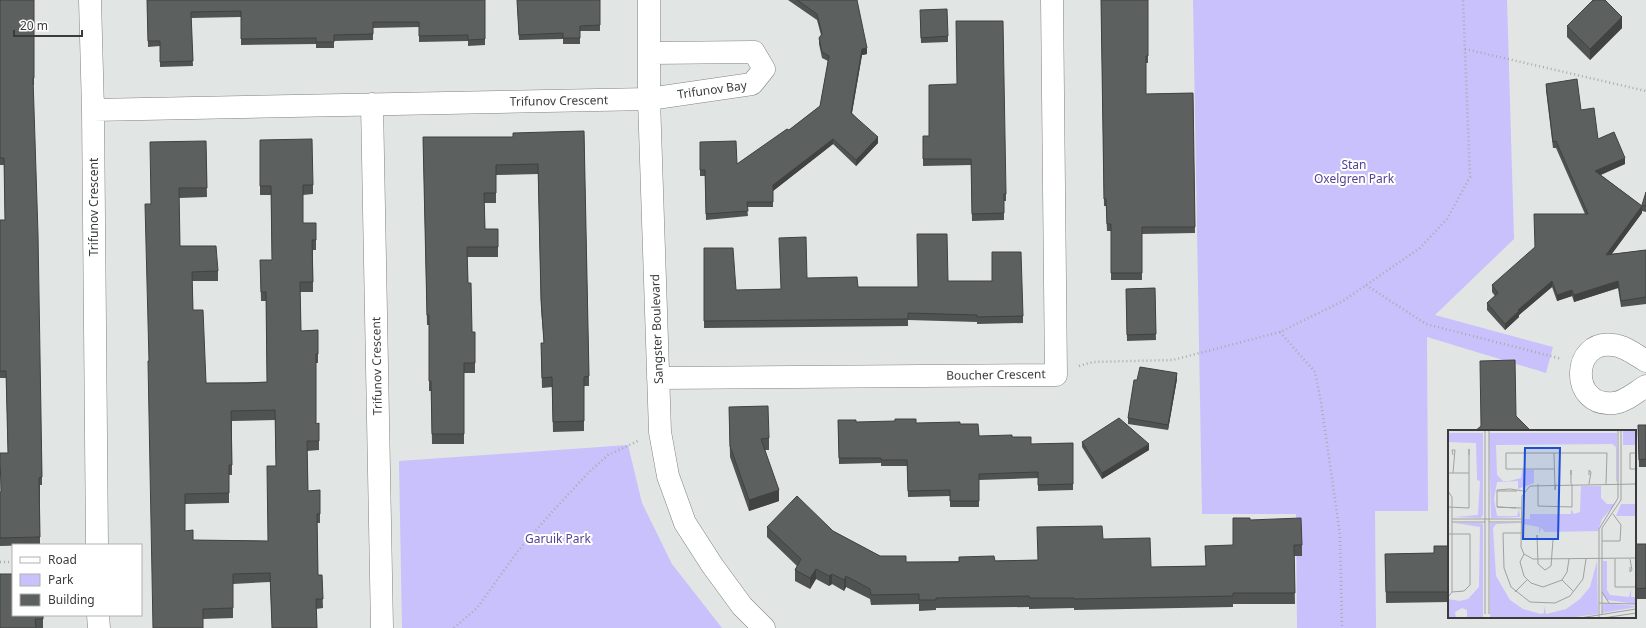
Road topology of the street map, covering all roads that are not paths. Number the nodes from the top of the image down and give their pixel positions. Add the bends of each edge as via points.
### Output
1 (90, 0) edge
2 (649, 0) edge
3 (1052, 0) edge
4 (650, 53) junction
5 (649, 99) junction
6 (372, 104) junction
7 (93, 110) junction
8 (1646, 361) edge
9 (658, 378) junction
10 (1646, 386) edge
11 (97, 544) edge
12 (98, 616) edge
13 (98, 628) edge
14 (382, 628) edge
15 (764, 628) edge

1 - 7 street, Trifunov Crescent
2 - 4 street, Sangster Boulevard
3 - 9 street, Boucher Crescent via 1056,375
4 - 5 street, Sangster Boulevard
4 - 5 street, Trifunov Bay via 754,52 764,69 752,84
5 - 6 street, Trifunov Crescent
5 - 9 street, Sangster Boulevard
6 - 7 street, Trifunov Crescent
6 - 14 street, Trifunov Crescent
7 - 11 street, Trifunov Crescent
8 - 10 street via 1624,348 1604,345 1586,356 1580,375 1587,394 1600,402 1615,403
9 - 15 street, Sangster Boulevard via 660,432 668,476 685,522 742,606
12 - 13 street

